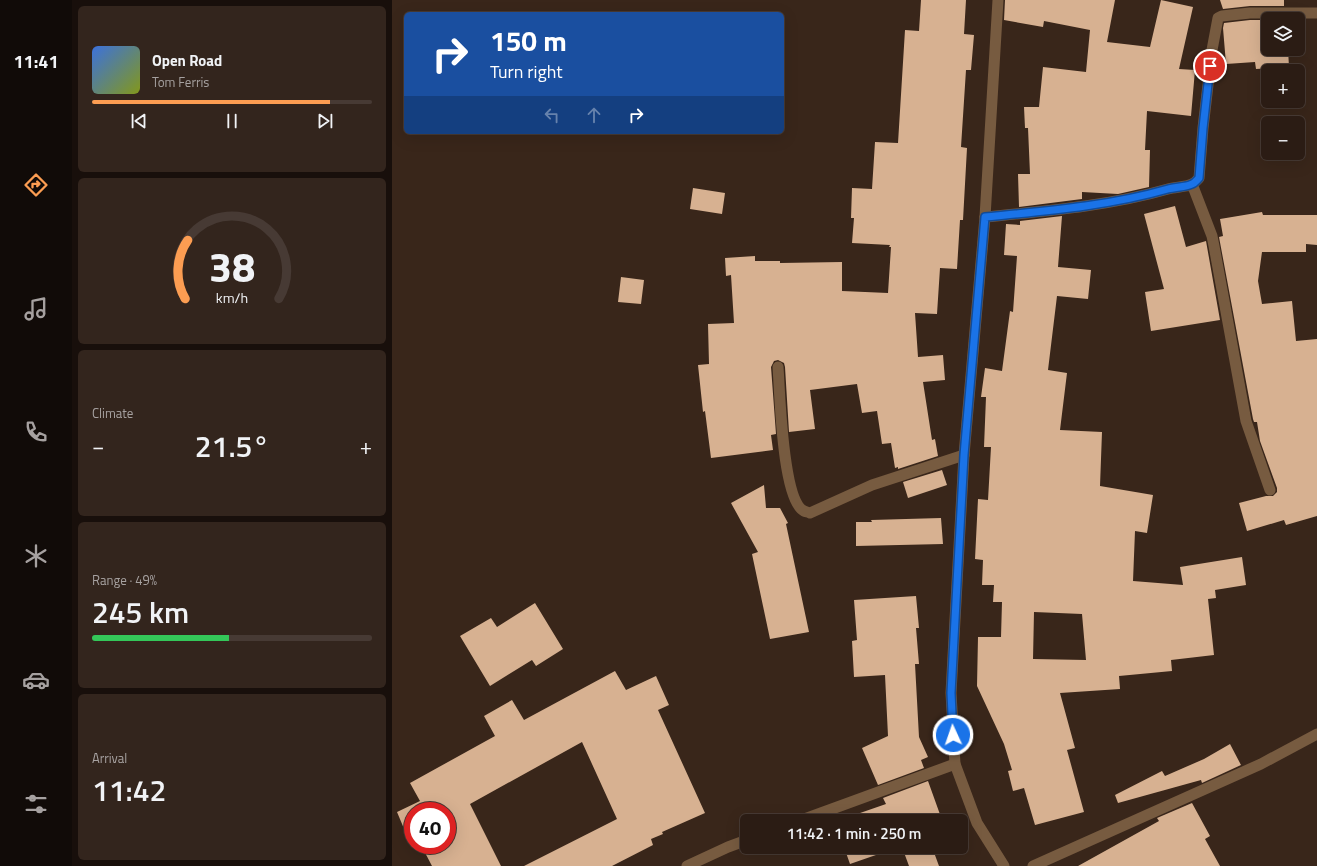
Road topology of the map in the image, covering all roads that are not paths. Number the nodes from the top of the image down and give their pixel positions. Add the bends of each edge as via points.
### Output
1 (998, 0) edge
2 (1317, 13) edge
3 (1192, 184) junction
4 (985, 217) junction
5 (778, 367) dead end
6 (964, 455) junction
7 (1270, 490) dead end
8 (1317, 734) edge
9 (954, 764) junction
10 (818, 814) edge
11 (740, 843) edge
12 (687, 866) edge
13 (1004, 866) edge
14 (1033, 866) edge

1 - 4 street
2 - 3 street via 1250,13 1218,18 1212,50 1199,178
3 - 4 street via 1137,198 1042,212
3 - 7 street via 1214,246 1246,421
4 - 6 street
5 - 6 street via 784,457 789,483 796,502 803,511 810,513 872,485
6 - 9 street via 951,693
8 - 14 street via 1261,764
9 - 10 street
9 - 13 street via 977,824
11 - 12 street

